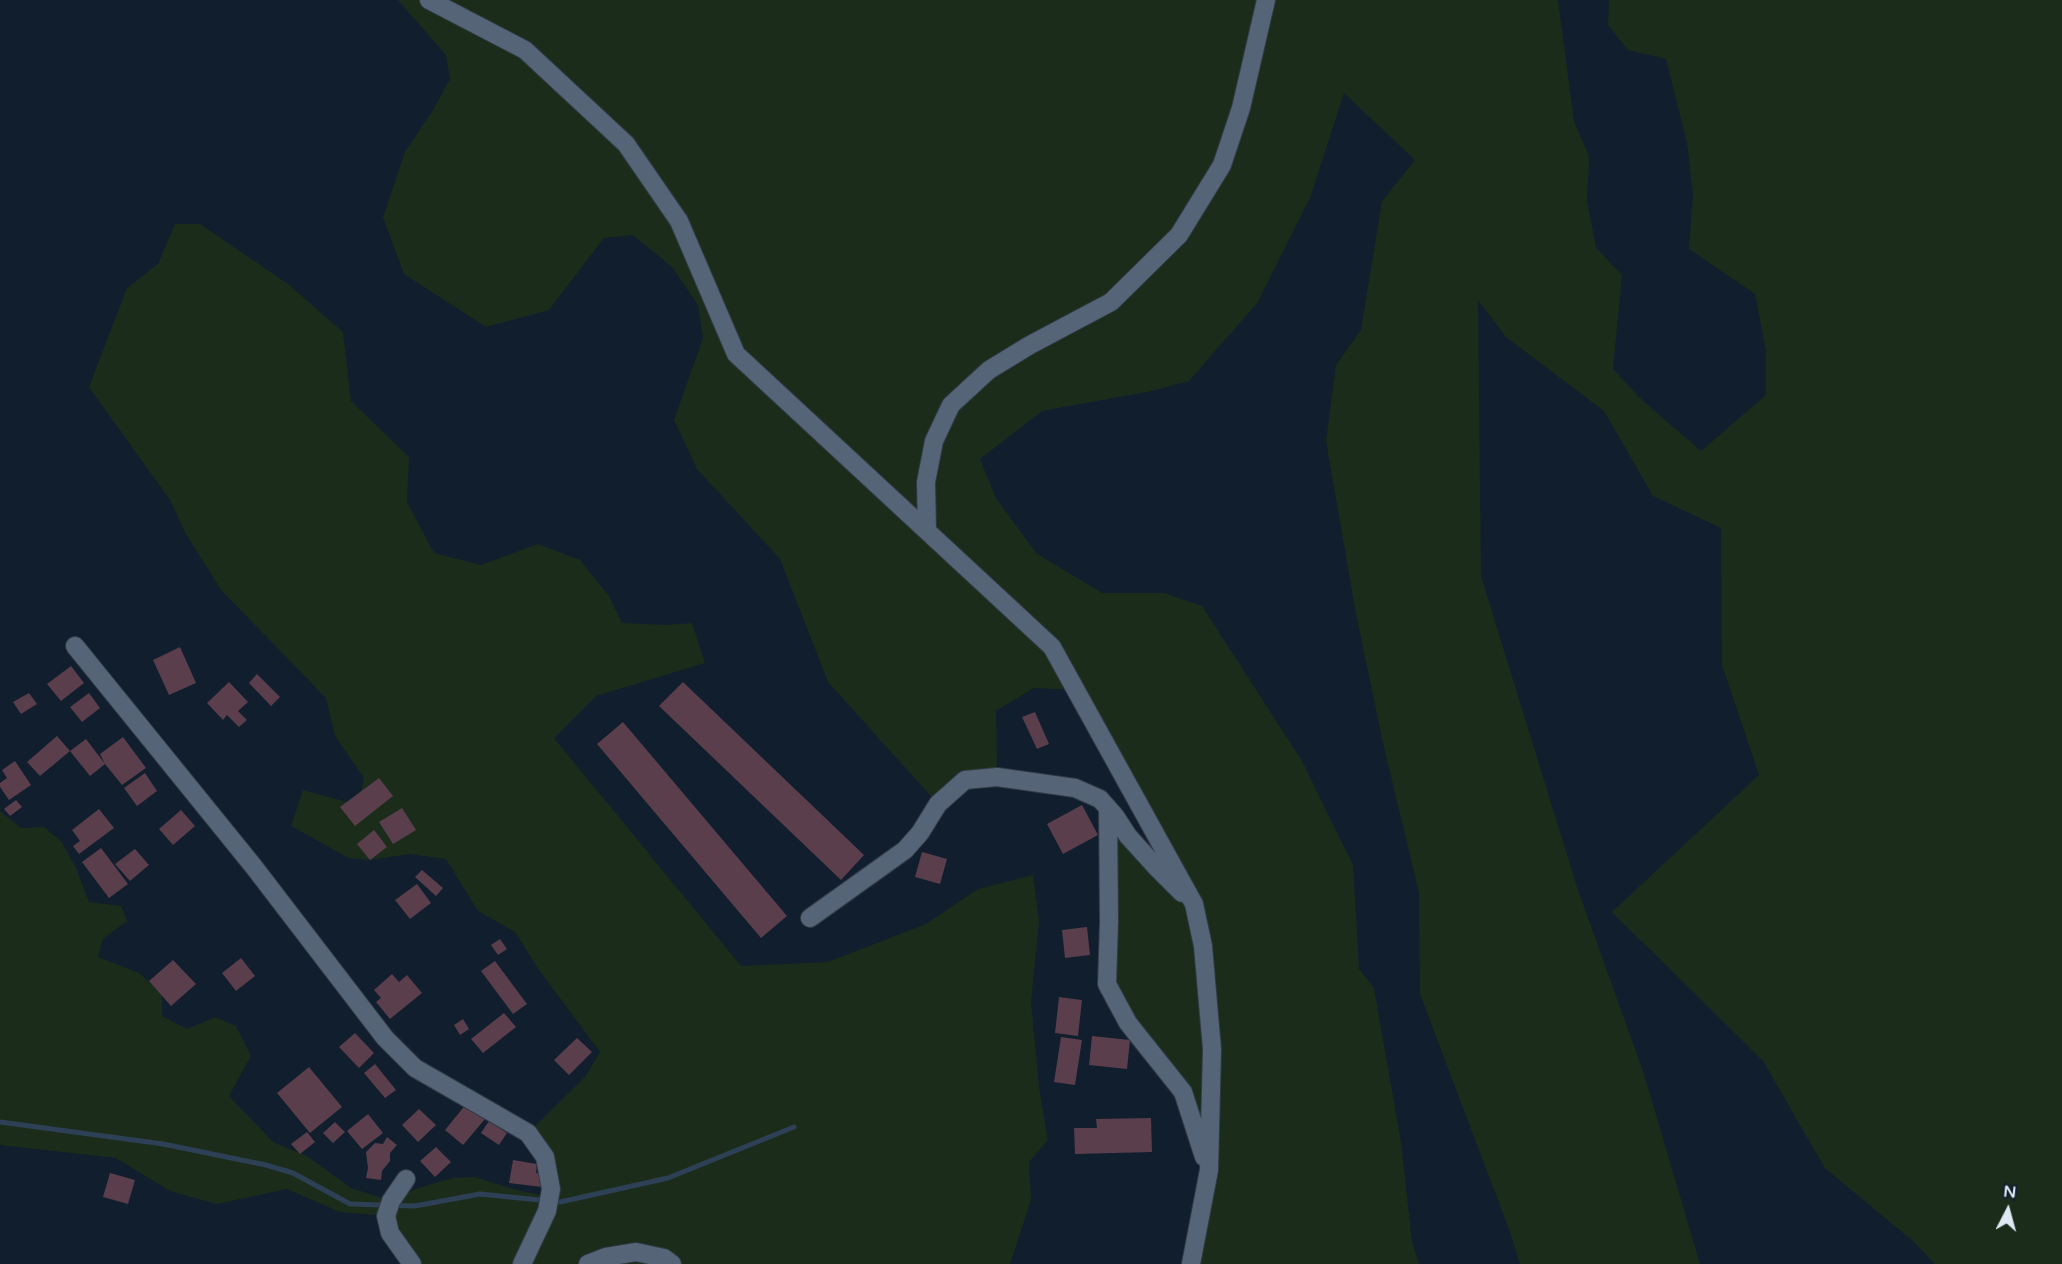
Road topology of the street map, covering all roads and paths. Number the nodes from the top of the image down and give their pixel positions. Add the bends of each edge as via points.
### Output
1 (429, 0) edge
2 (1266, 0) edge
3 (927, 531) junction
4 (75, 646) dead end
5 (1108, 808) junction
6 (1194, 904) junction
7 (810, 918) dead end
8 (1209, 1170) junction
9 (406, 1179) dead end
10 (412, 1264) edge
11 (522, 1264) edge
12 (588, 1264) edge
13 (672, 1264) edge
14 (1191, 1264) edge

1 - 3 street via 525,50 626,144 678,221 736,354
2 - 3 street via 1241,108 1222,165 1179,236 1111,302 989,370 951,405 934,441 926,482
3 - 6 street via 1052,647
4 - 11 street via 254,867 385,1038 415,1068 528,1133 545,1157 551,1189 547,1210
5 - 6 street via 1156,868
5 - 7 street via 1100,799 1075,788 997,777 965,780 938,804 905,850
5 - 8 street via 1107,984 1128,1023 1183,1092
6 - 8 street via 1203,946 1212,1049
8 - 14 street
9 - 10 street via 388,1209 390,1233
12 - 13 street via 636,1252 664,1258

